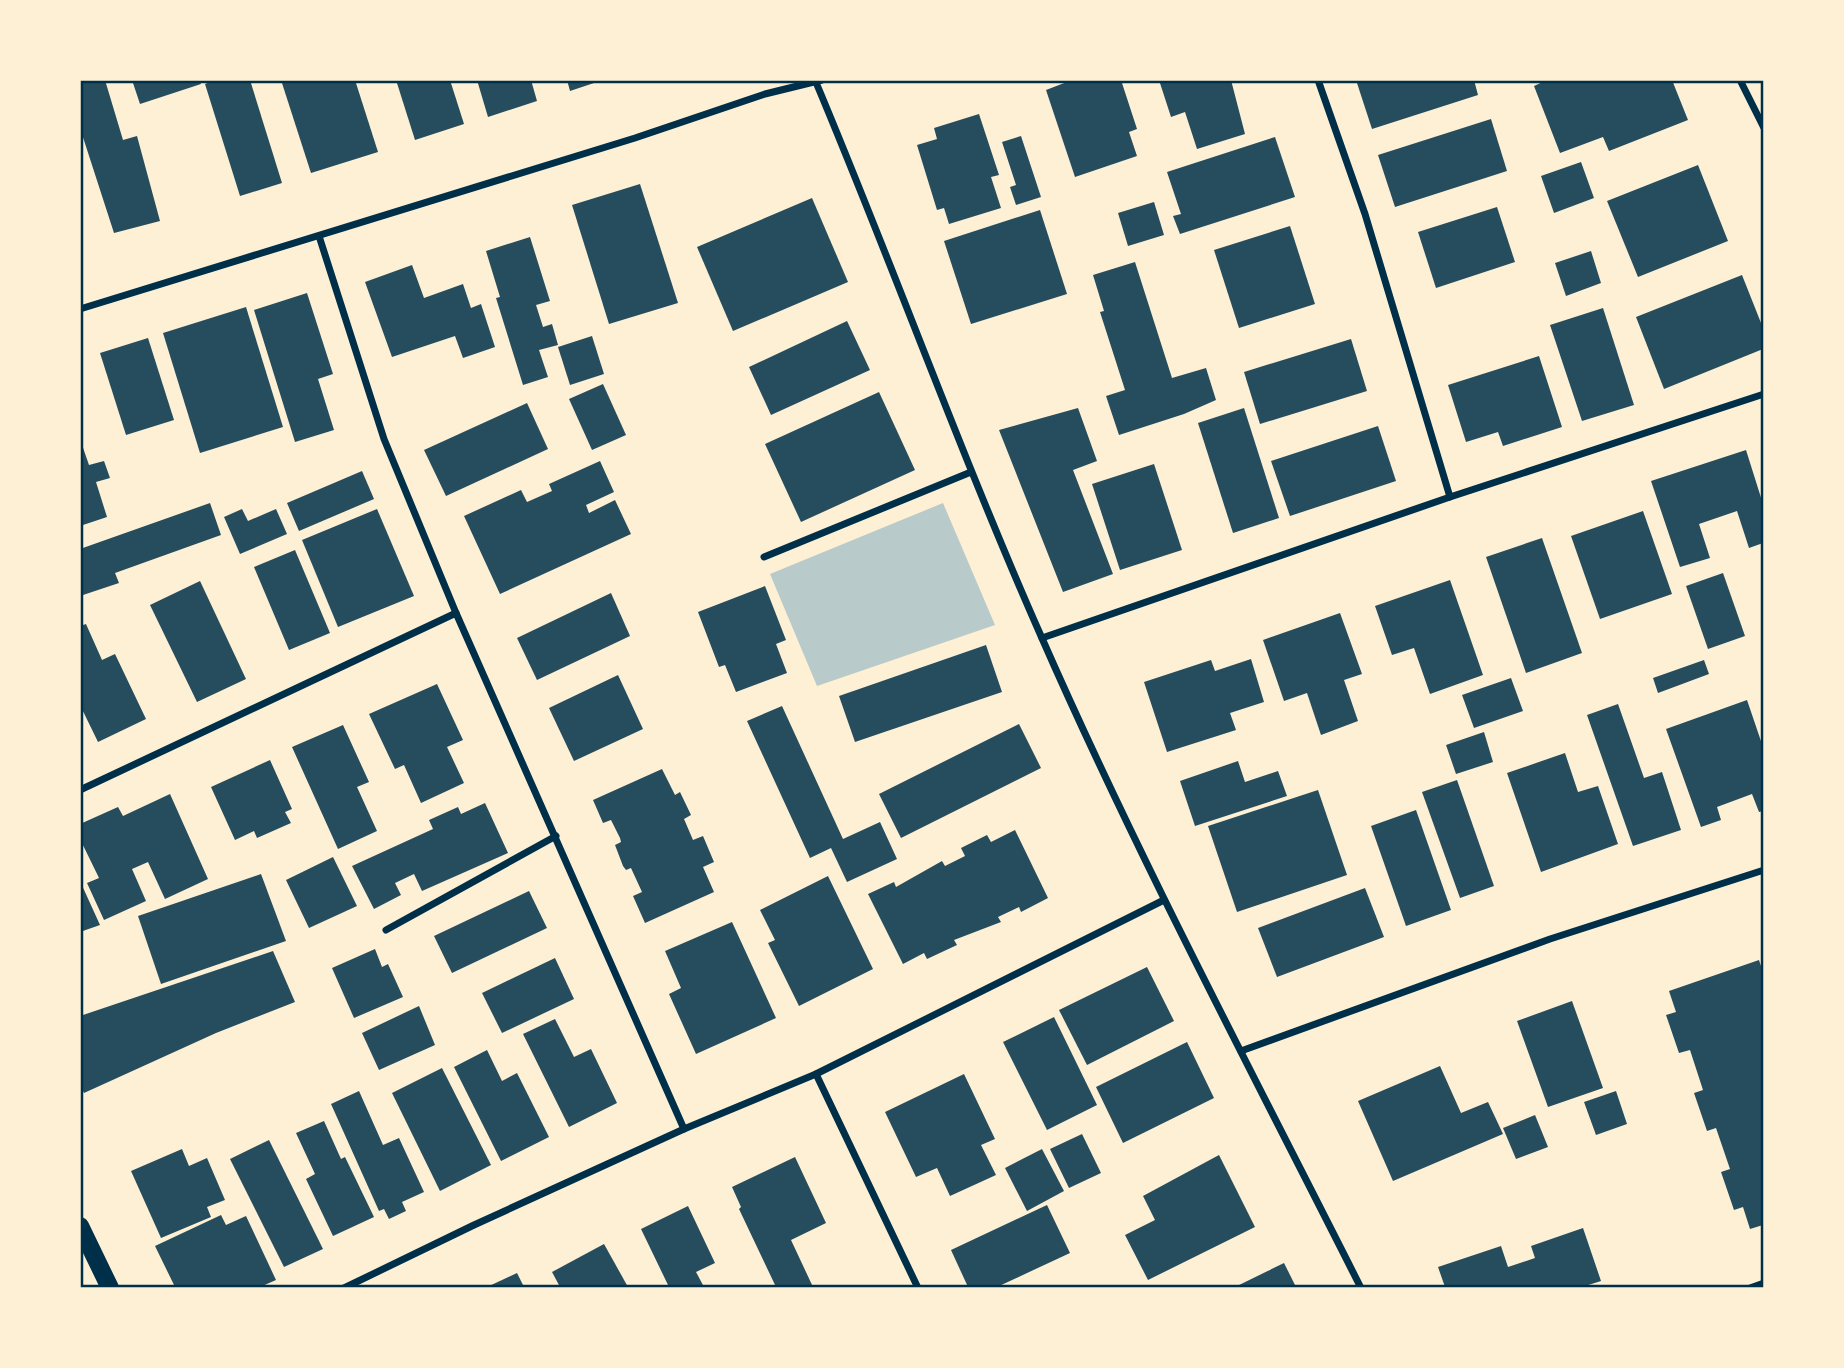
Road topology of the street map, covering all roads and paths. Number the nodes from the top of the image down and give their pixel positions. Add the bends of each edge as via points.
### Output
1 (1318, 80) edge
2 (1740, 80) edge
3 (818, 81) edge
4 (1763, 128) edge
5 (319, 236) junction
6 (80, 309) edge
7 (1763, 394) edge
8 (971, 472) junction
9 (1450, 497) junction
10 (764, 557) dead end
11 (456, 613) junction
12 (1042, 638) junction
13 (80, 790) edge
14 (556, 836) junction
15 (1763, 870) edge
16 (1164, 900) junction
17 (386, 930) dead end
18 (1241, 1051) junction
19 (816, 1074) junction
20 (684, 1129) junction
21 (80, 1226) edge
22 (1763, 1283) edge
23 (107, 1286) edge
24 (344, 1287) edge
25 (918, 1287) edge
26 (1361, 1287) edge
27 (1750, 1287) edge

1 - 9 street via 1365,214
2 - 4 street
3 - 5 street
3 - 8 street
5 - 6 street
5 - 11 street via 384,439
7 - 9 street
8 - 10 street
8 - 12 street
9 - 12 street
11 - 13 street
11 - 14 street
12 - 16 street
14 - 17 street
14 - 20 street
15 - 18 street via 1550,939
16 - 18 street
16 - 19 street
18 - 26 street
19 - 20 street
19 - 25 street
20 - 24 street
21 - 23 main road
22 - 27 street

